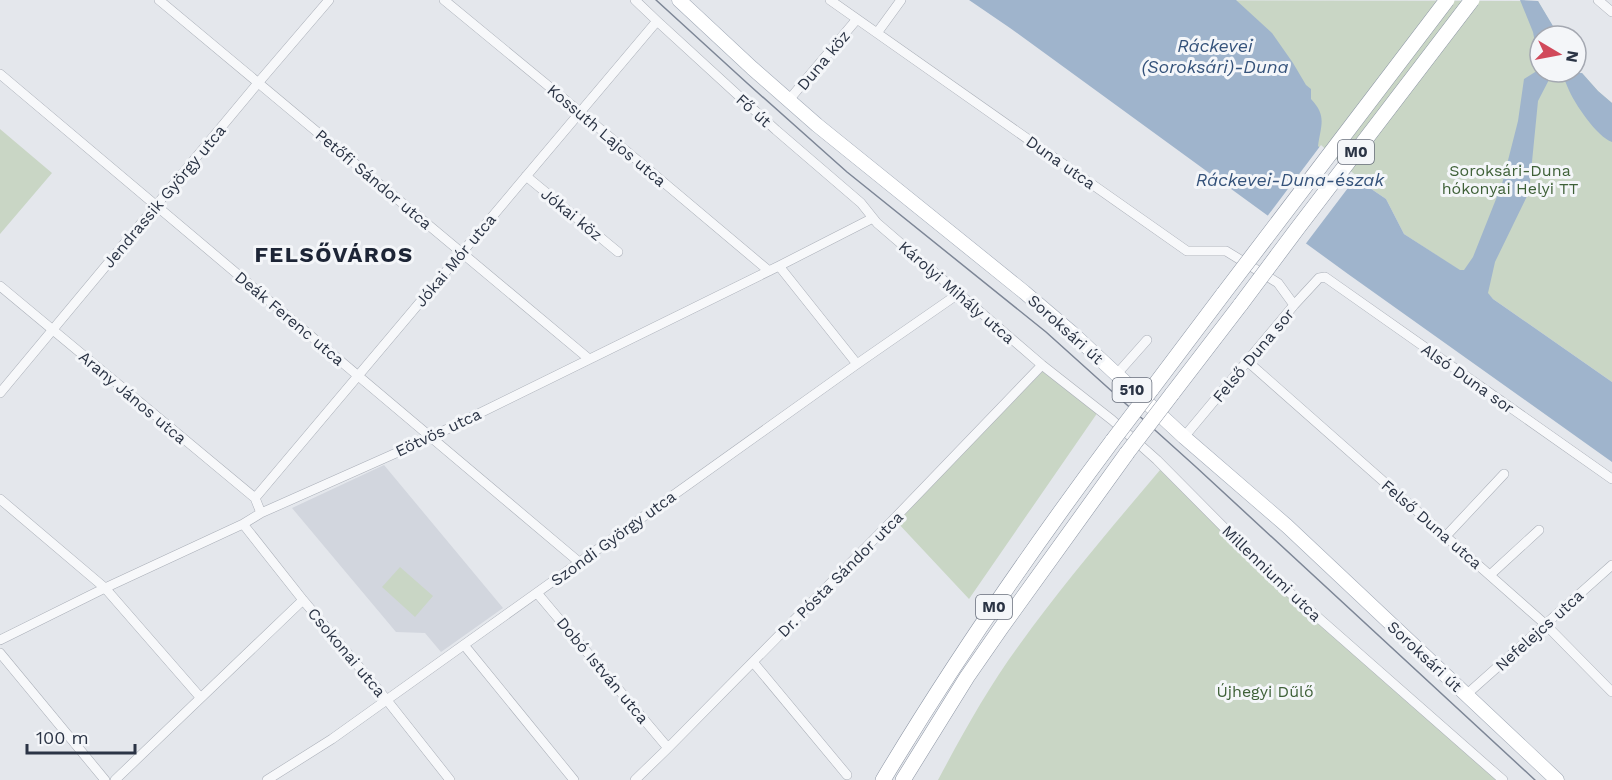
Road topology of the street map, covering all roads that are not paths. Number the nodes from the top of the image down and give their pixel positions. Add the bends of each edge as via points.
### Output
1 (159, 0) edge
2 (329, 0) edge
3 (444, 0) edge
4 (635, 0) edge
5 (681, 0) edge
6 (830, 0) edge
7 (901, 0) edge
8 (1447, 0) edge
9 (1472, 0) edge
10 (1598, 0) edge
11 (1612, 12) edge
12 (857, 19) junction
13 (657, 21) junction
14 (877, 33) junction
15 (0, 74) edge
16 (258, 83) junction
17 (788, 101) junction
18 (580, 112) junction
19 (526, 176) junction
20 (157, 205) junction
21 (873, 219) junction
22 (462, 252) junction
23 (618, 252) dead end
24 (779, 266) junction
25 (769, 271) junction
26 (1325, 277) joint
27 (0, 286) edge
28 (958, 294) junction
29 (1294, 305) junction
30 (53, 330) junction
31 (1147, 340) dead end
32 (589, 359) junction
33 (1247, 362) junction
34 (857, 364) junction
35 (1042, 364) junction
36 (358, 375) junction
37 (1116, 375) junction
38 (0, 393) edge
39 (431, 436) junction
40 (1184, 437) junction
41 (1504, 474) dead end
42 (1612, 479) edge
43 (255, 498) junction
44 (0, 499) edge
45 (261, 513) junction
46 (243, 524) junction
47 (1539, 530) dead end
48 (1446, 536) junction
49 (579, 562) junction
50 (1612, 565) edge
51 (1490, 575) junction
52 (105, 588) junction
53 (537, 593) junction
54 (303, 600) junction
55 (1545, 624) junction
56 (0, 640) edge
57 (464, 645) junction
58 (0, 653) edge
59 (753, 662) junction
60 (1612, 692) edge
61 (1466, 695) junction
62 (200, 697) junction
63 (386, 699) junction
64 (668, 748) junction
65 (847, 775) dead end
66 (105, 780) edge
67 (115, 780) edge
68 (267, 780) edge
69 (450, 780) edge
70 (574, 780) edge
71 (635, 780) edge
72 (883, 780) edge
73 (903, 780) edge
74 (1503, 780) edge
75 (1557, 780) edge

1 - 16 street, Petőfi Sándor utca
2 - 16 street, Jendrassik György utca
3 - 18 street, Kossuth Lajos utca
4 - 13 street, Fő út
5 - 17 main road, Soroksári út / 510
6 - 12 street, Duna utca
7 - 14 street
8 - 72 highway, M0, bridge via 1073,494 971,641
9 - 73 highway, M0, bridge via 1127,453 1001,628
10 - 11 street
12 - 14 street, Duna utca
12 - 17 street, Duna köz
13 - 18 street, Jókai Mór utca
13 - 21 street, Fő út via 861,203
14 - 29 street, Duna utca via 1187,252 1226,251 1278,283
15 - 20 street, Deák Ferenc utca
16 - 20 street, Jendrassik György utca
16 - 22 street, Petőfi Sándor utca
17 - 37 main road, Soroksári út / 510 via 1024,292
18 - 19 street, Jókai Mór utca
18 - 25 street, Kossuth Lajos utca
19 - 22 street, Jókai Mór utca
19 - 23 street, Jókai köz
20 - 30 street, Jendrassik György utca
20 - 36 street, Deák Ferenc utca
21 - 24 street, Eötvös utca
21 - 28 street, Károlyi Mihály utca
22 - 32 street, Petőfi Sándor utca
22 - 36 street, Jókai Mór utca
24 - 25 street, Eötvös utca
24 - 34 street
25 - 32 street, Eötvös utca
26 - 29 street, Felső Duna sor via 1319,278
26 - 42 street, Alsó Duna sor
27 - 30 street, Arany János utca
28 - 34 street, Szondi György utca
28 - 35 street, Károlyi Mihály utca
29 - 33 street, Felső Duna sor
30 - 38 street, Jendrassik György utca
30 - 43 street, Arany János utca
31 - 37 street
32 - 39 street, Eötvös utca
33 - 40 street, Felső Duna sor
33 - 48 street, Felső Duna utca
34 - 49 street, Szondi György utca
35 - 59 street, Dr. Pósta Sándor utca
35 - 74 street, Millenniumi utca via 1157,460 1280,584
36 - 39 street, Deák Ferenc utca
36 - 43 street, Jókai Mór utca
37 - 40 main road, Soroksári út / 510
39 - 45 street, Eötvös utca
39 - 49 street, Deák Ferenc utca
40 - 61 main road, Soroksári út / 510 via 1287,526
41 - 48 street
43 - 45 street, Arany János utca
44 - 52 street
45 - 46 street, Eötvös utca
46 - 52 street, Eötvös utca
46 - 54 street, Csokonai utca
47 - 51 street
48 - 51 street, Felső Duna utca
49 - 53 street, Szondi György utca
50 - 55 street, Nefelejcs utca
51 - 55 street, Felső Duna utca
52 - 56 street, Eötvös utca
52 - 62 street
53 - 57 street, Szondi György utca
53 - 64 street, Dobó István utca
54 - 62 street
54 - 63 street, Csokonai utca
55 - 60 street, Felső Duna utca
55 - 61 street, Nefelejcs utca
57 - 63 street, Szondi György utca
57 - 70 street
58 - 66 street
59 - 64 street, Dr. Pósta Sándor utca
59 - 65 street
61 - 75 main road, Soroksári út / 510
62 - 67 street
63 - 68 street, Szondi György utca
63 - 69 street, Csokonai utca
64 - 71 street, Dr. Pósta Sándor utca

